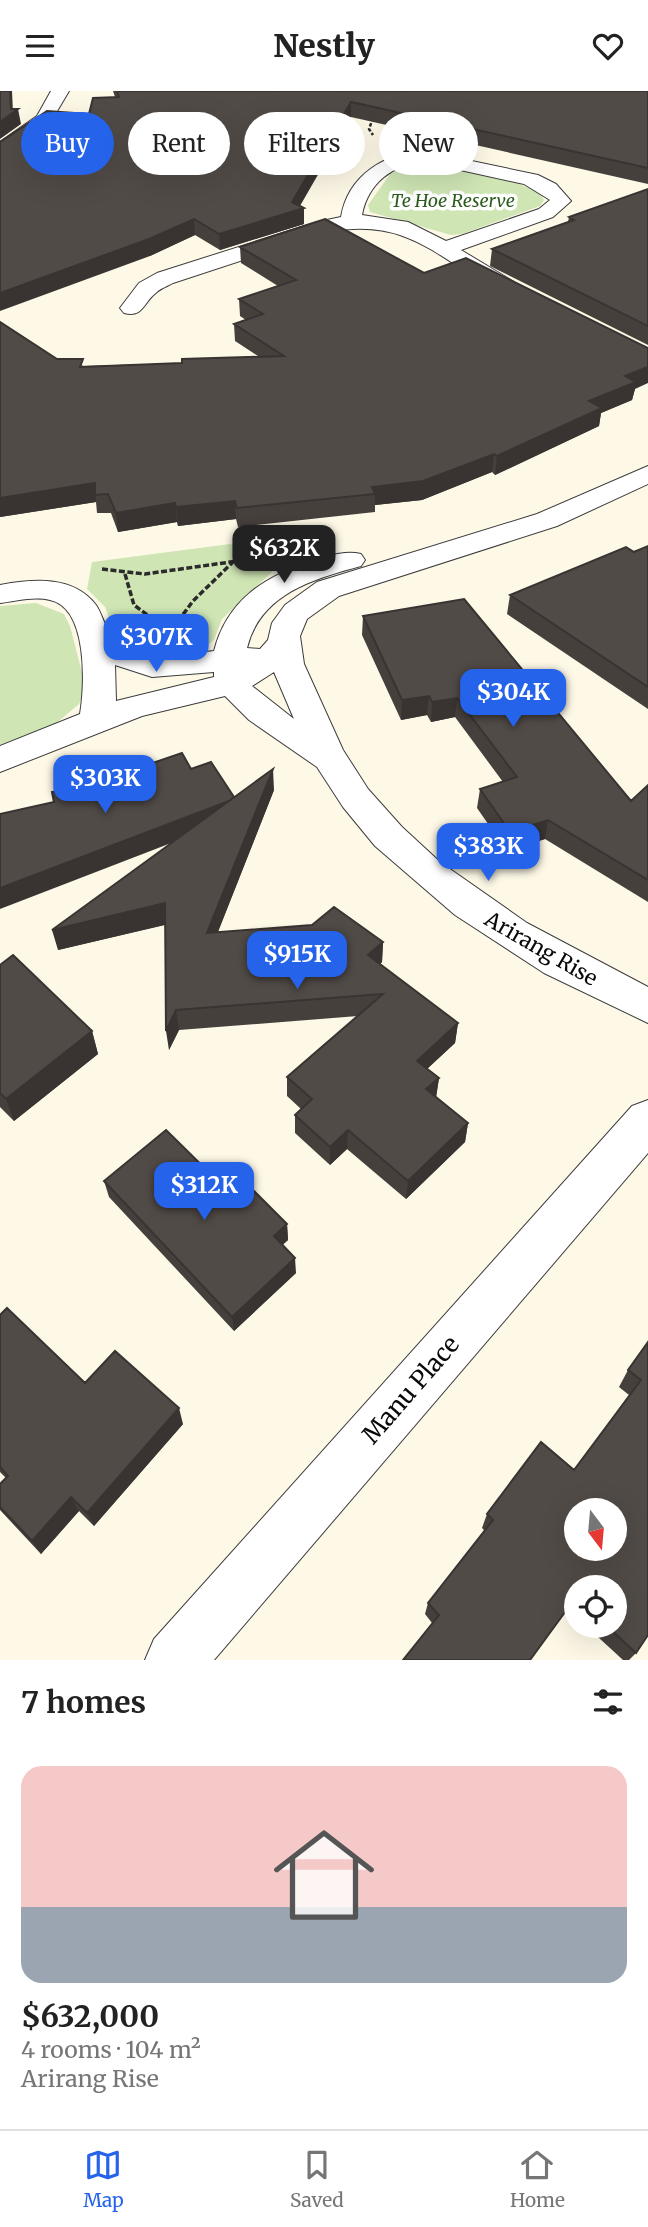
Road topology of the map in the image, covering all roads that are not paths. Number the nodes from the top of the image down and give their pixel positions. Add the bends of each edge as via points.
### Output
1 (60, 91) edge
2 (0, 151) edge
3 (351, 220) junction
4 (443, 249) junction
5 (531, 300) edge
6 (132, 308) dead end
7 (648, 474) edge
8 (481, 539) junction
9 (0, 594) edge
10 (94, 635) junction
11 (282, 659) junction
12 (231, 671) junction
13 (96, 720) junction
14 (329, 758) junction
15 (0, 760) edge
16 (648, 1006) edge
17 (648, 1120) edge
18 (175, 1660) edge

1 - 2 street via 44,119
3 - 4 street via 404,225
3 - 4 street via 352,205 376,170 412,157 450,159 531,180 555,191 561,201 546,213
3 - 6 street via 165,278 147,288
4 - 5 street
7 - 8 street via 576,509
8 - 11 street via 328,589 306,601 285,628
8 - 12 street via 418,544 298,575 261,596 247,612 236,628
9 - 10 street via 30,590 64,593 83,607
10 - 12 street via 110,650 141,665
10 - 13 street via 102,678
11 - 12 street
11 - 14 street, Arirang Rise
12 - 13 street
12 - 14 street, Arirang Rise via 278,724
13 - 15 street
14 - 16 street, Arirang Rise via 389,835 466,905 596,982
17 - 18 street, Manu Place

